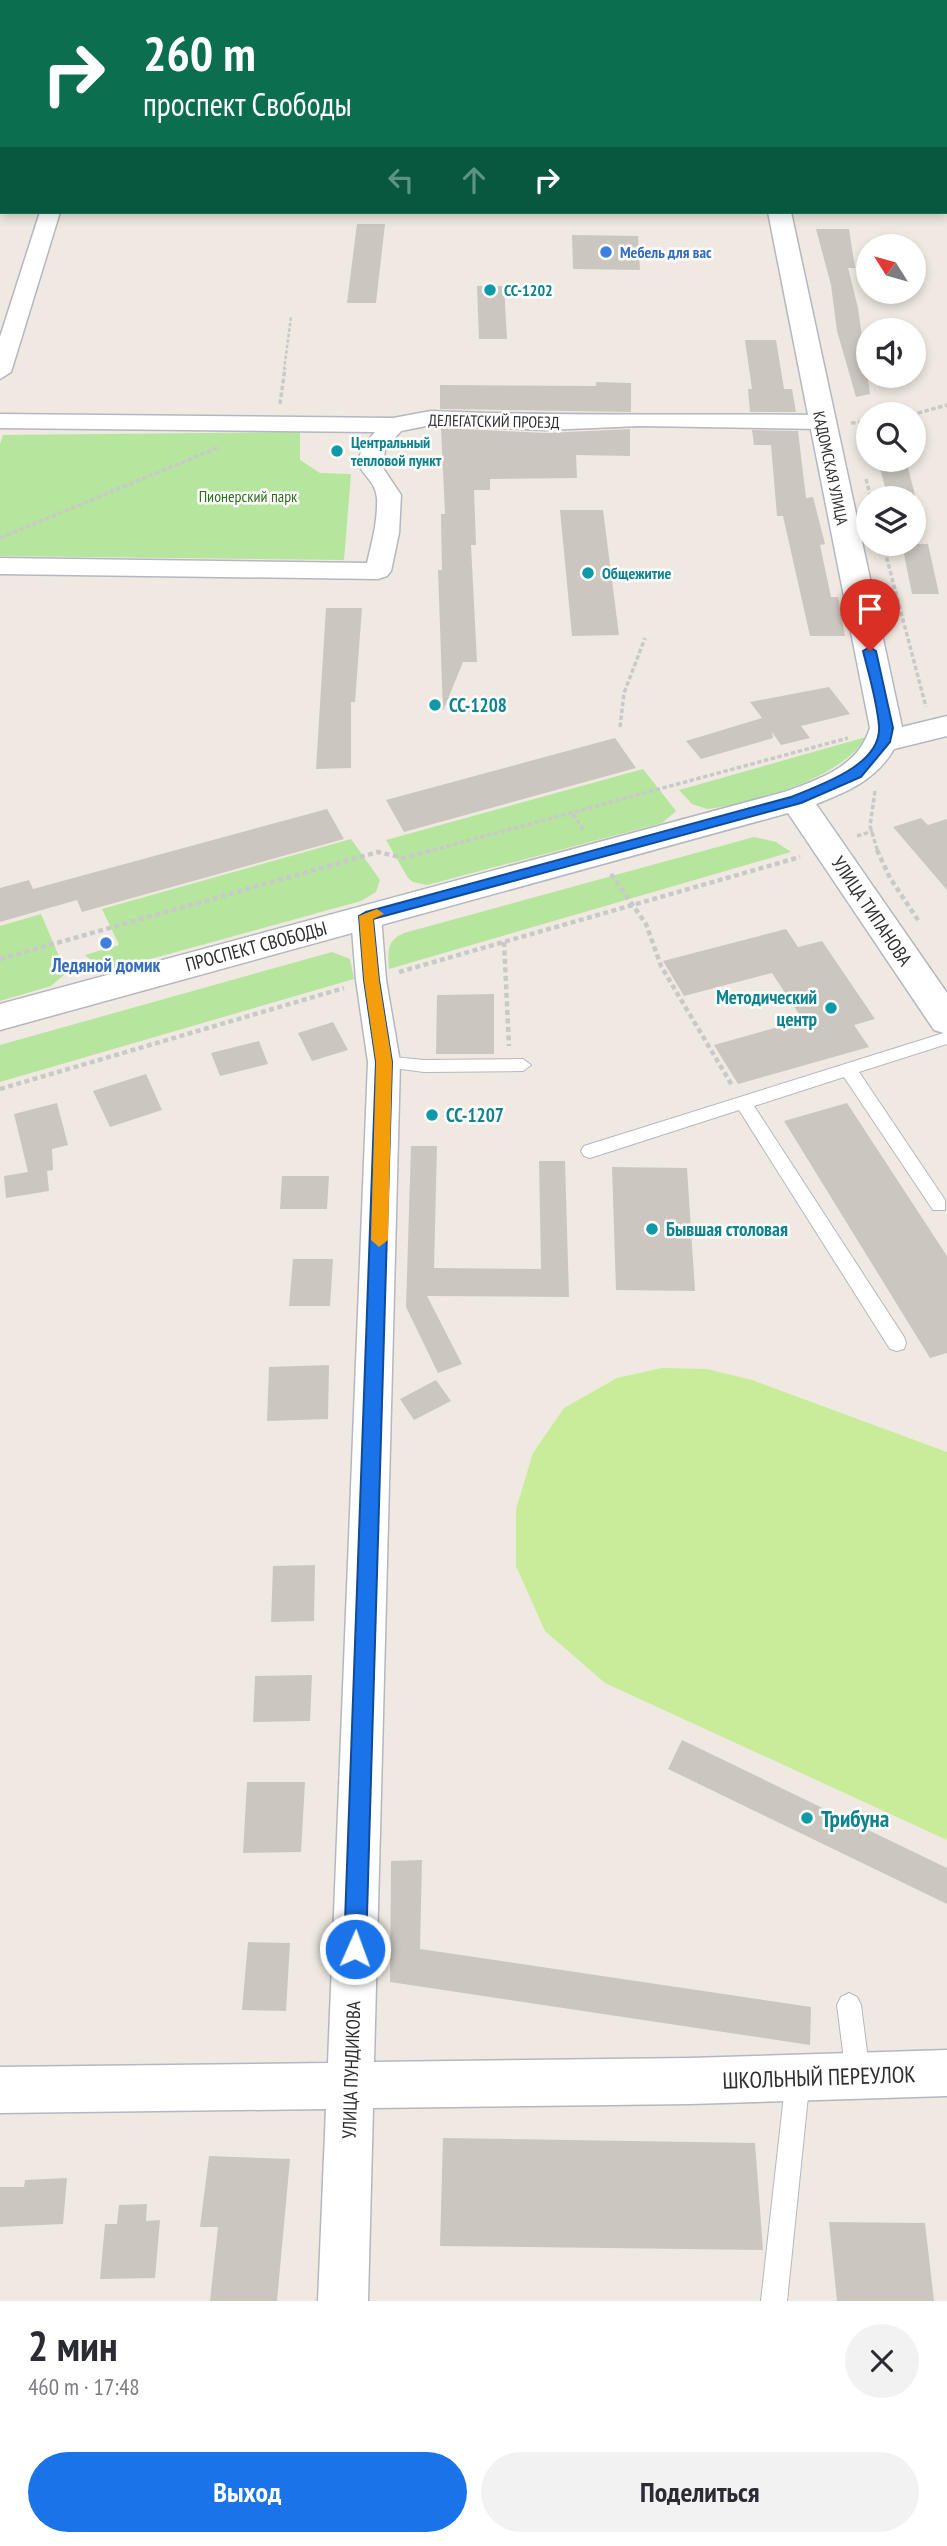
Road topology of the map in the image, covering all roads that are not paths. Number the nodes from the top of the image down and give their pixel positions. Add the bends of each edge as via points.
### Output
1 (49, 214) edge
2 (779, 214) edge
3 (0, 372) edge
4 (0, 421) edge
5 (821, 422) junction
6 (393, 425) junction
7 (0, 566) edge
8 (937, 713) edge
9 (893, 735) junction
10 (796, 800) junction
11 (366, 916) junction
12 (0, 1017) edge
13 (947, 1021) edge
14 (947, 1038) edge
15 (384, 1062) junction
16 (516, 1065) road end
17 (848, 1069) junction
18 (743, 1103) junction
19 (590, 1151) dead end
20 (939, 1205) dead end
21 (897, 1343) dead end
22 (849, 2005) dead end
23 (947, 2073) edge
24 (858, 2076) junction
25 (798, 2077) junction
26 (350, 2085) junction
27 (0, 2090) edge
28 (344, 2301) edge
29 (774, 2301) edge

1 - 3 street
2 - 5 street, КАДОМСКАЯ УЛИЦА
4 - 6 street, ДЕЛЕГАТСКИЙ ПРОЕЗД
5 - 6 street, ДЕЛЕГАТСКИЙ ПРОЕЗД via 640,419 546,423 431,418
5 - 9 street, КАДОМСКАЯ УЛИЦА
6 - 7 street via 373,448 371,468 388,495 387,533 378,571
8 - 9 street
9 - 10 street via 856,774
10 - 11 street, ПРОСПЕКТ СВОБОДЫ
10 - 13 street, УЛИЦА ТИПАНОВА
11 - 12 street, ПРОСПЕКТ СВОБОДЫ
11 - 15 street, УЛИЦА ПУНДИКОВА
14 - 17 lane
15 - 16 lane
15 - 26 street, УЛИЦА ПУНДИКОВА
17 - 18 lane
17 - 20 lane
18 - 19 lane
18 - 21 lane
22 - 24 lane
23 - 24 street, ШКОЛЬНЫЙ ПЕРЕУЛОК
24 - 25 street, ШКОЛЬНЫЙ ПЕРЕУЛОК
25 - 26 street, ШКОЛЬНЫЙ ПЕРЕУЛОК
25 - 29 lane
26 - 27 street, ШКОЛЬНЫЙ ПЕРЕУЛОК
26 - 28 street, УЛИЦА ПУНДИКОВА

